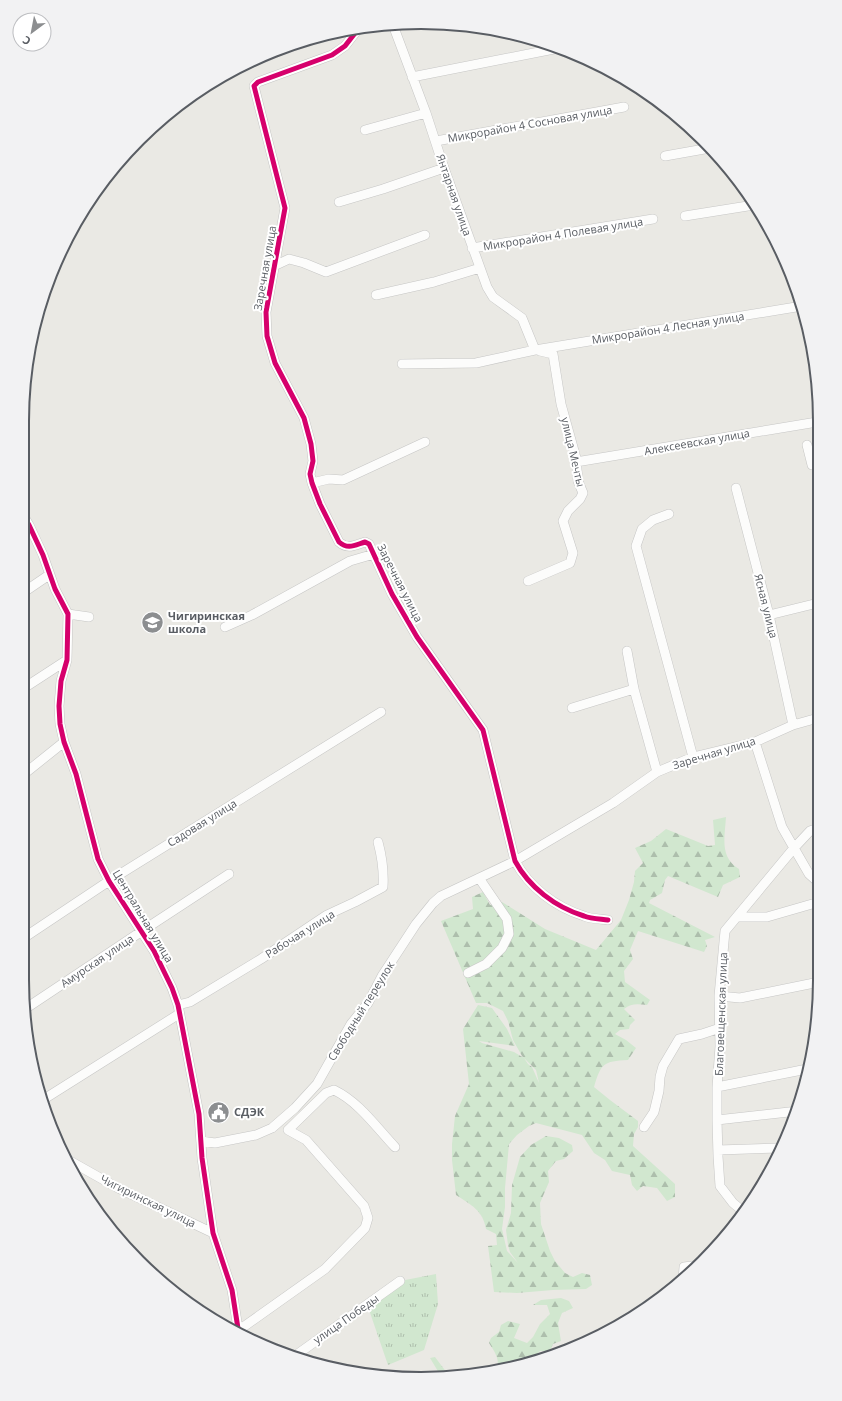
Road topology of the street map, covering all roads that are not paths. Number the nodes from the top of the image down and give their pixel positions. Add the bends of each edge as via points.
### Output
1 (395, 30) edge
2 (353, 35) edge
3 (548, 50) edge
4 (412, 77) junction
5 (624, 107) dead end
6 (426, 113) junction
7 (365, 130) dead end
8 (436, 141) junction
9 (703, 149) edge
10 (666, 156) dead end
11 (444, 168) junction
12 (339, 202) dead end
13 (749, 206) edge
14 (685, 216) dead end
15 (653, 219) dead end
16 (425, 235) dead end
17 (472, 248) junction
18 (274, 266) junction
19 (480, 268) junction
20 (376, 295) dead end
21 (796, 307) edge
22 (535, 350) junction
23 (402, 364) dead end
24 (813, 423) edge
25 (425, 442) dead end
26 (807, 445) dead end
27 (576, 462) junction
28 (813, 465) edge
29 (312, 483) junction
30 (736, 488) dead end
31 (669, 514) dead end
32 (29, 524) edge
33 (374, 554) junction
34 (49, 575) junction
35 (528, 581) dead end
36 (29, 589) edge
37 (813, 604) edge
38 (68, 614) junction
39 (769, 615) junction
40 (89, 616) dead end
41 (225, 627) dead end
42 (627, 651) dead end
43 (67, 660) junction
44 (29, 685) edge
45 (634, 689) junction
46 (572, 708) dead end
47 (381, 712) dead end
48 (813, 719) edge
49 (793, 725) junction
50 (64, 742) junction
51 (755, 742) junction
52 (693, 758) junction
53 (29, 770) edge
54 (657, 772) junction
55 (813, 830) edge
56 (378, 842) dead end
57 (794, 848) junction
58 (515, 861) junction
59 (229, 874) dead end
60 (813, 877) edge
61 (479, 878) junction
62 (109, 881) junction
63 (813, 904) edge
64 (737, 917) junction
65 (608, 920) dead end
66 (142, 931) junction
67 (29, 934) edge
68 (468, 973) dead end
69 (813, 983) edge
70 (719, 996) junction
71 (30, 1007) edge
72 (179, 1009) junction
73 (720, 1028) junction
74 (802, 1070) edge
75 (717, 1086) junction
76 (47, 1097) edge
77 (790, 1112) edge
78 (717, 1120) junction
79 (644, 1127) dead end
80 (201, 1142) junction
81 (395, 1147) dead end
82 (775, 1148) edge
83 (718, 1150) junction
84 (75, 1164) edge
85 (740, 1208) edge
86 (213, 1233) junction
87 (400, 1281) dead end
88 (238, 1326) edge
89 (243, 1329) edge
90 (300, 1353) edge

1 - 4 street, Янтарная улица
2 - 18 street, Заречная улица via 345,46 332,55 258,82 254,86 285,208
3 - 4 street
4 - 6 street, Янтарная улица
5 - 8 street, Микрорайон 4 Сосновая улица
6 - 7 street
6 - 8 street, Янтарная улица
8 - 11 street, Янтарная улица
9 - 10 street
11 - 12 street
11 - 17 street, Янтарная улица
13 - 14 street
15 - 17 street, Микрорайон 4 Полевая улица
16 - 18 street via 326,272 304,262 289,259
17 - 19 street, Янтарная улица
18 - 29 street, Заречная улица via 266,312 267,336 275,363 304,418 311,444
19 - 20 street
19 - 22 street, Янтарная улица via 493,297 522,318
21 - 22 street, Микрорайон 4 Лесная улица
22 - 23 street, Микрорайон 4 Лесная улица via 476,363
22 - 27 street, улица Мечты via 553,354 561,404
24 - 27 street, Алексеевская улица
25 - 29 street via 343,480 329,479
26 - 28 street
27 - 35 street, улица Мечты via 578,481 583,493 563,521 573,553 570,563
29 - 33 street, Заречная улица via 339,542 344,547 365,542
30 - 39 street, Ясная улица
31 - 52 street via 653,520 642,529 636,546
32 - 34 street, Центральная улица
33 - 41 street via 350,561
33 - 58 street, Заречная улица via 392,594 417,637 483,730
34 - 36 street
34 - 38 street, Центральная улица
37 - 39 street
38 - 40 street
38 - 43 street, Центральная улица
39 - 49 street, Ясная улица
42 - 45 street
43 - 44 street
43 - 50 street, Центральная улица via 61,681 59,706
45 - 46 street
45 - 54 street
47 - 62 street, Садовая улица
48 - 49 street, Заречная улица
49 - 51 street, Заречная улица
50 - 53 street
50 - 62 street, Центральная улица via 76,774 98,859
51 - 52 street, Заречная улица
51 - 57 street via 782,827
52 - 54 street, Заречная улица
54 - 58 street, Заречная улица via 613,803
55 - 57 street, Благовещенская улица
56 - 72 street, Рабочая улица via 383,859 383,887 327,915
57 - 60 street
57 - 64 street, Благовещенская улица
58 - 61 street, Свободный переулок
58 - 65 street, Заречная улица via 521,873 536,889 556,904 584,917
59 - 66 street, Амурская улица
61 - 68 street via 507,919 509,934 502,948 486,964
61 - 80 street, Свободный переулок via 441,896 416,924 368,1002 351,1024 317,1084 295,1108 272,1128 256,1135 215,1143
62 - 66 street, Центральная улица
62 - 67 street, Садовая улица
63 - 64 street via 767,917
64 - 70 street, Благовещенская улица via 725,931
66 - 71 street, Амурская улица
66 - 72 street, Центральная улица via 154,950
69 - 70 street via 740,998
70 - 73 street, Благовещенская улица
72 - 76 street, Рабочая улица
72 - 80 street, Центральная улица via 199,1114
73 - 75 street, Благовещенская улица
73 - 79 street via 679,1039 663,1066 654,1112
74 - 75 street
75 - 78 street, Благовещенская улица
77 - 78 street
78 - 83 street, Благовещенская улица
80 - 86 street, Центральная улица
81 - 89 street via 362,1110 334,1090 326,1093 288,1130 306,1140 364,1206 368,1218 365,1228 325,1269
82 - 83 street
83 - 85 street, Благовещенская улица via 720,1186
84 - 86 street, Чигиринская улица via 118,1188
86 - 88 street, Центральная улица via 232,1290
87 - 90 street, улица Победы

